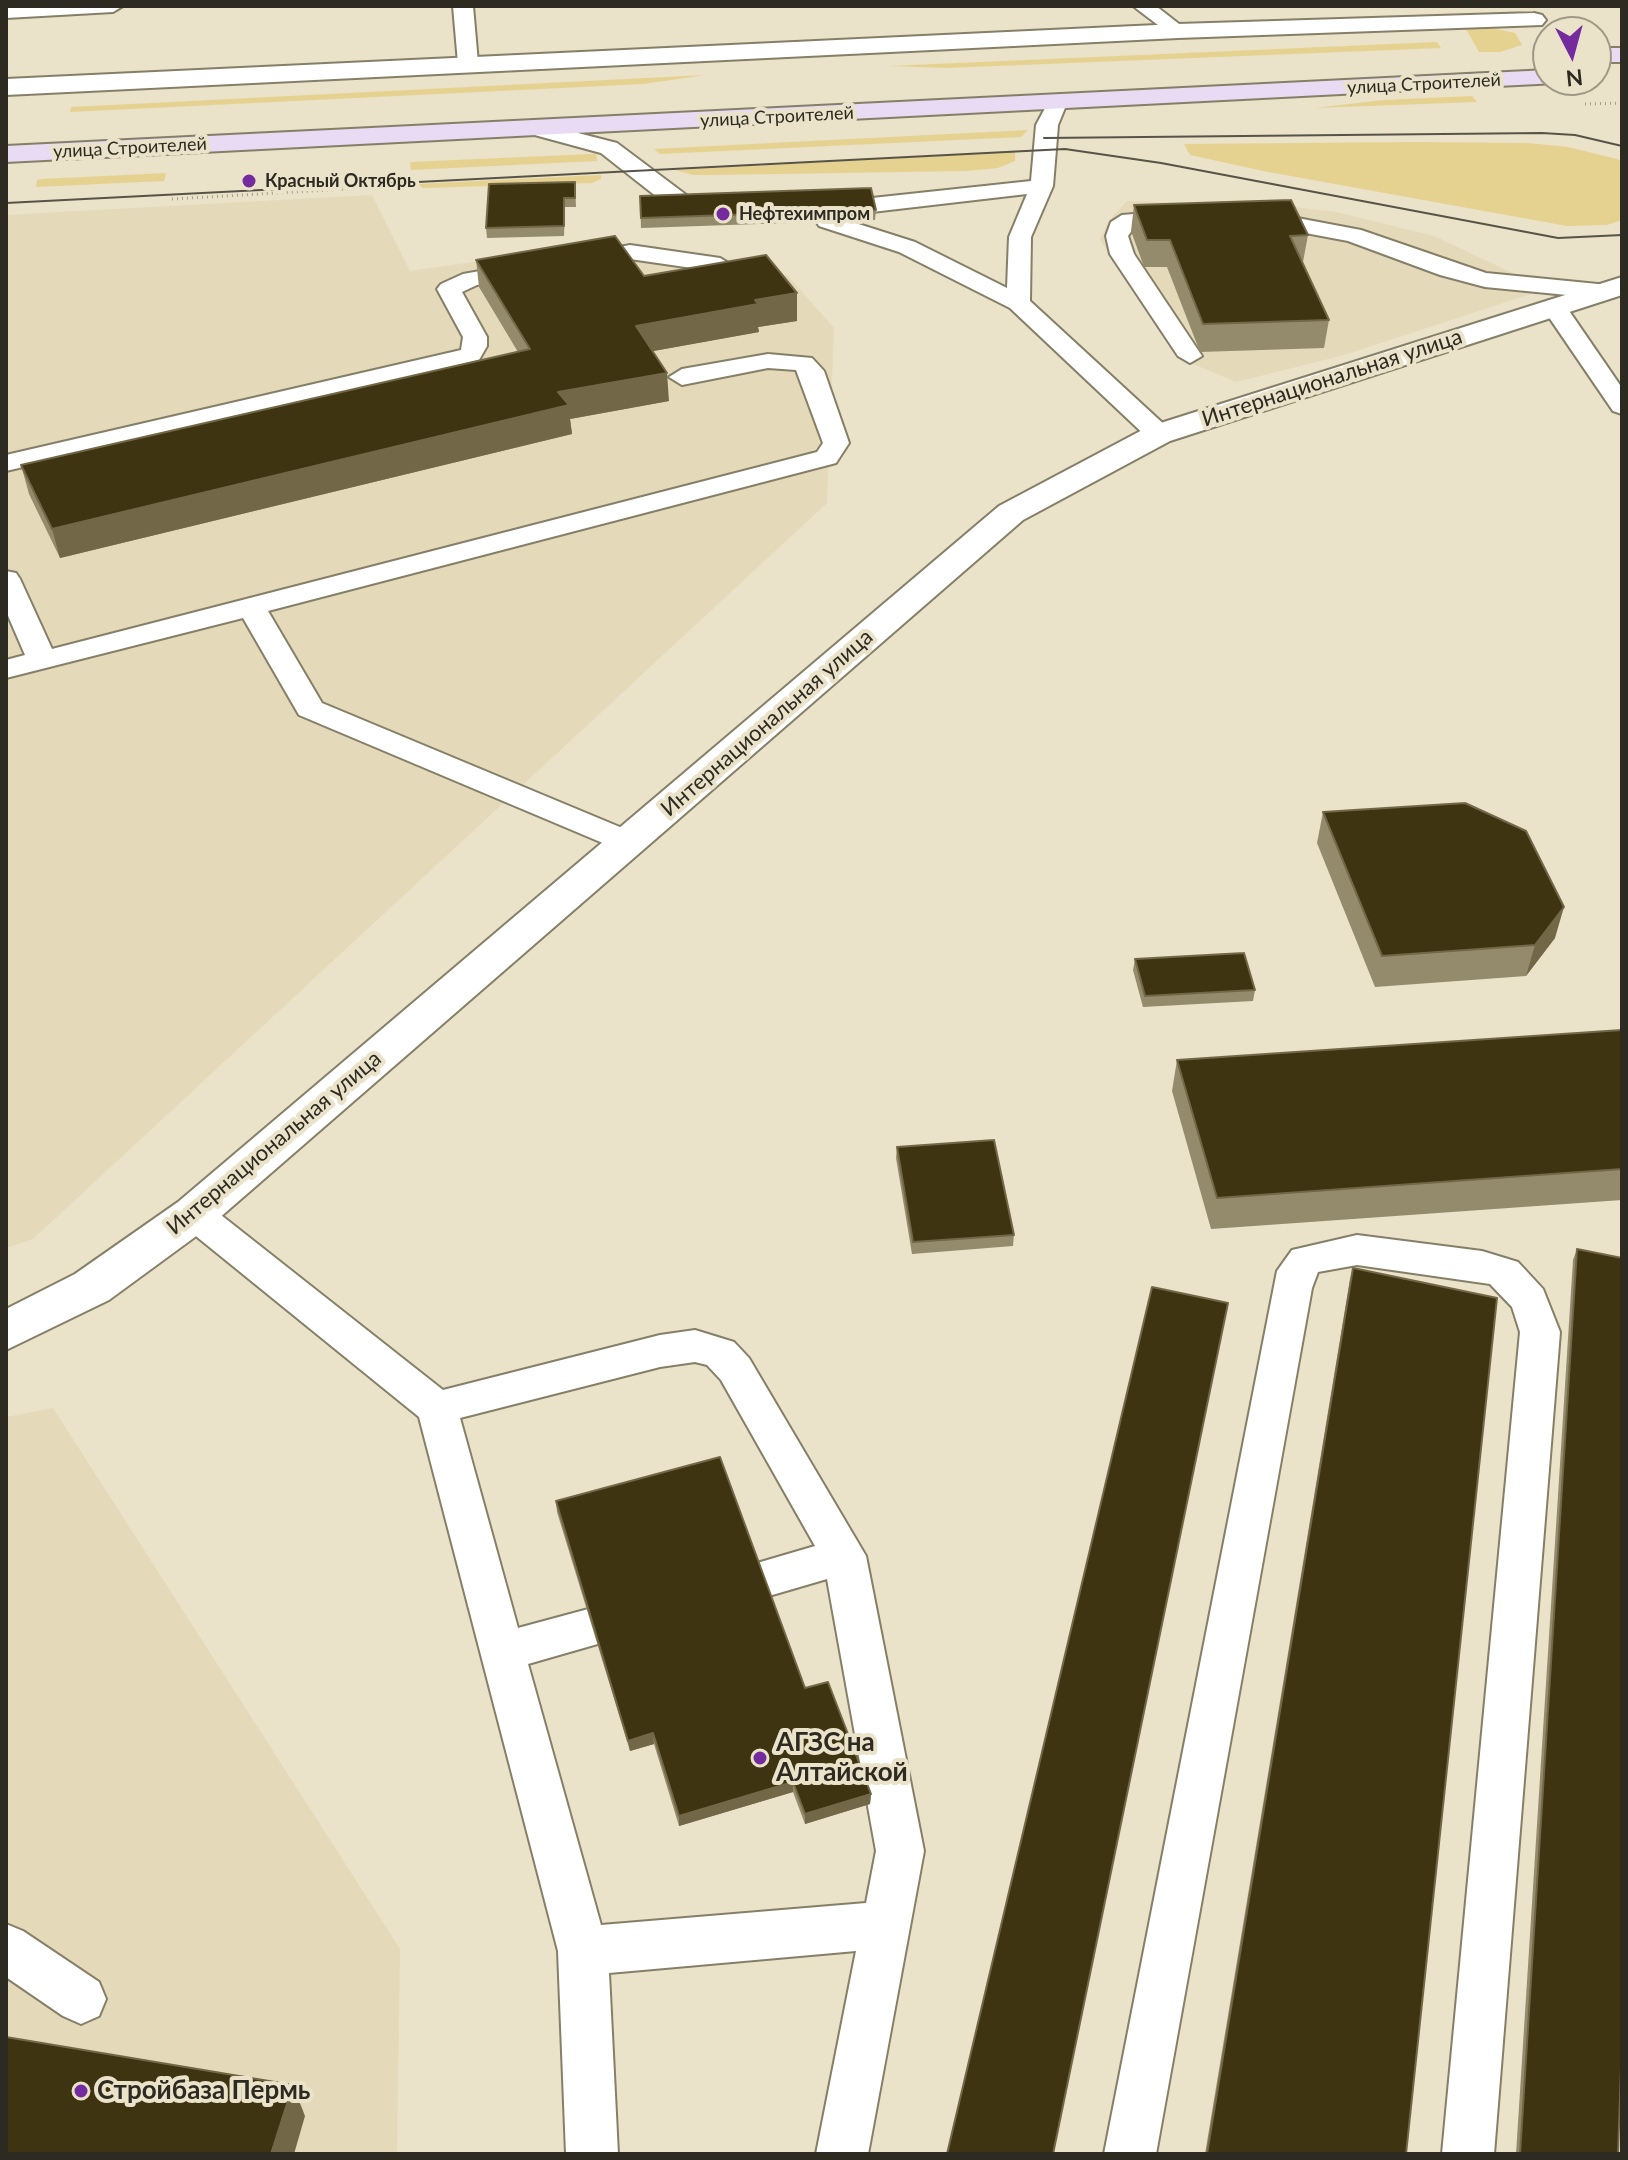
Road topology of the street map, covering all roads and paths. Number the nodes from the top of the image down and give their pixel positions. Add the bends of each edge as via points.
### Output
1 (113, 6) edge
2 (463, 6) edge
3 (1143, 6) edge
4 (6, 12) edge
5 (1536, 13) edge
6 (1178, 31) junction
7 (1532, 57) edge
8 (468, 63) junction
9 (1314, 64) dead end
10 (1532, 79) edge
11 (6, 87) edge
12 (1057, 103) junction
13 (539, 129) junction
14 (6, 154) edge
15 (416, 185) dead end
16 (1042, 186) junction
17 (172, 199) dead end
18 (686, 203) edge
19 (872, 205) edge
20 (1200, 216) edge
21 (1228, 216) edge
22 (827, 221) edge
23 (720, 265) edge
24 (1615, 289) edge
25 (1018, 303) junction
26 (1554, 307) junction
27 (1190, 356) dead end
28 (682, 377) dead end
29 (1622, 406) edge
30 (1159, 434) junction
31 (6, 463) edge
32 (6, 579) edge
33 (251, 607) junction
34 (42, 660) junction
35 (6, 669) edge
36 (628, 842) junction
37 (194, 1214) junction
38 (6, 1331) edge
39 (437, 1408) junction
40 (844, 1556) junction
41 (762, 1579) edge
42 (592, 1627) edge
43 (503, 1652) junction
44 (886, 1925) junction
45 (6, 1948) edge
46 (583, 1951) junction
47 (81, 1999) dead end
48 (592, 2154) edge
49 (842, 2154) edge
50 (1130, 2154) edge
51 (1468, 2154) edge

1 - 4 lane
2 - 8 lane
3 - 6 lane
5 - 6 street
6 - 8 street
7 - 9 main road, улица Строителей
8 - 11 street
10 - 12 main road, улица Строителей
12 - 13 main road, улица Строителей
12 - 16 lane via 1047,125
13 - 14 main road, улица Строителей
13 - 18 lane via 609,148
15 - 17 path
16 - 19 lane
16 - 25 lane via 1020,237
20 - 27 lane via 1137,218 1117,230 1122,254
21 - 24 lane via 1323,227 1485,280
22 - 25 lane via 907,247
23 - 31 lane via 630,252 471,279 449,289 475,337 470,355
24 - 26 street, Интернациональная улица
25 - 30 lane
26 - 29 lane
26 - 30 street, Интернациональная улица
28 - 33 lane via 768,361 803,363 811,371 836,443 827,457 798,467
30 - 36 street, Интернациональная улица via 1011,513
32 - 34 lane
33 - 34 lane
33 - 36 lane via 310,709
34 - 35 lane
36 - 37 street, Интернациональная улица
37 - 38 street, Интернациональная улица via 92,1287
37 - 39 lane
39 - 40 lane via 660,1351 695,1346 720,1353 735,1369
39 - 43 lane
40 - 41 lane
40 - 44 lane via 900,1851
42 - 43 lane
43 - 46 lane
44 - 46 lane
44 - 49 lane
45 - 47 lane
46 - 48 lane
50 - 51 lane via 1296,1271 1306,1260 1357,1250 1504,1273 1529,1300 1540,1332

